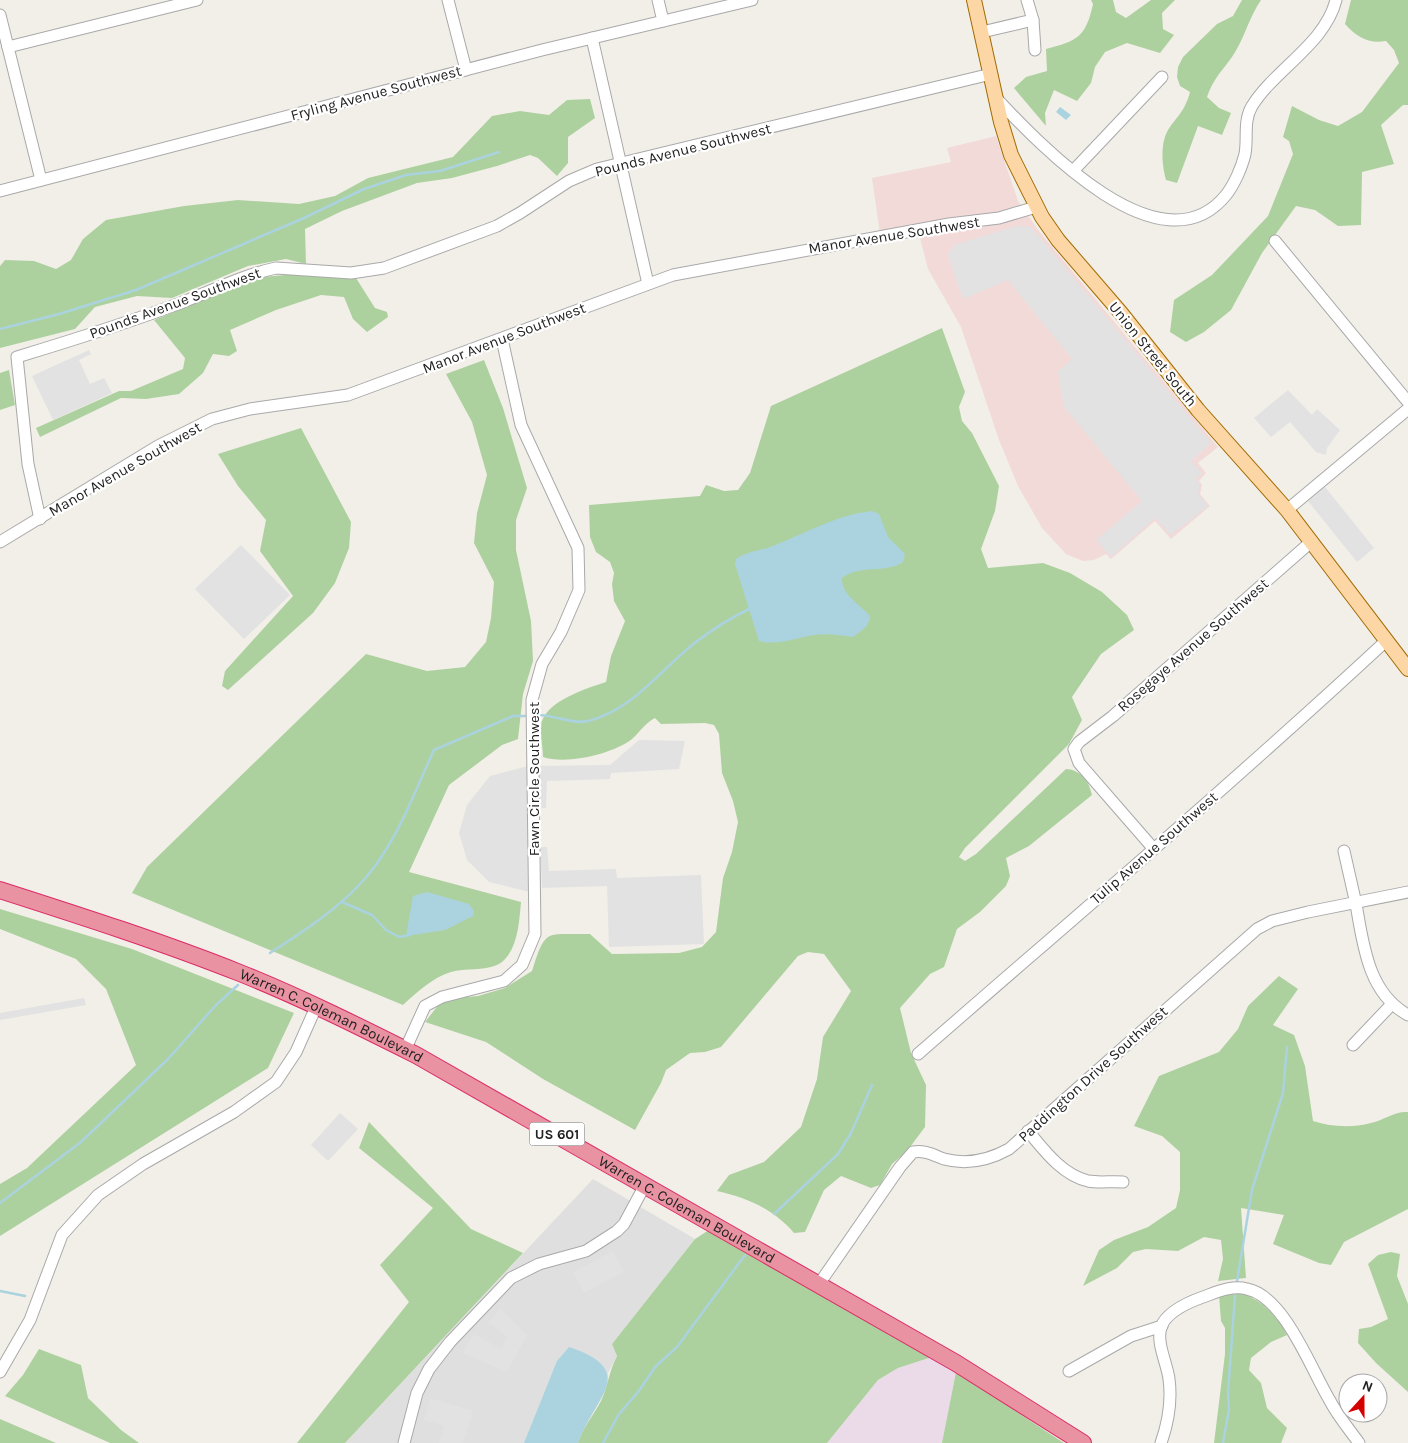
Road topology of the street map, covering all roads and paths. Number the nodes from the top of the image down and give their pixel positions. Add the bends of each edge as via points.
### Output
1 (197, 0) edge
2 (448, 0) edge
3 (658, 0) edge
4 (752, 0) edge
5 (974, 0) edge
6 (1027, 0) edge
7 (1336, 0) edge
8 (0, 15) edge
9 (1032, 20) junction
10 (663, 21) junction
11 (982, 32) junction
12 (592, 38) junction
13 (8, 47) junction
14 (1035, 50) dead end
15 (466, 70) junction
16 (991, 74) junction
17 (1162, 77) dead end
18 (996, 98) junction
19 (619, 163) junction
20 (1073, 171) junction
21 (41, 180) junction
22 (0, 191) edge
23 (1036, 207) junction
24 (1275, 241) dead end
25 (648, 284) junction
26 (502, 339) junction
27 (1408, 402) edge
28 (1408, 409) edge
29 (1287, 510) junction
30 (40, 518) junction
31 (0, 542) edge
32 (1312, 542) junction
33 (1387, 640) junction
34 (1408, 669) edge
35 (1153, 848) junction
36 (1344, 851) dead end
37 (0, 890) edge
38 (1408, 892) edge
39 (1356, 904) junction
40 (1392, 1004) junction
41 (316, 1006) junction
42 (1408, 1015) edge
43 (1353, 1045) dead end
44 (406, 1050) junction
45 (918, 1054) dead end
46 (1028, 1131) junction
47 (1123, 1182) dead end
48 (645, 1185) junction
49 (819, 1284) junction
50 (1162, 1326) junction
51 (1069, 1371) dead end
52 (0, 1372) edge
53 (404, 1443) edge
54 (1082, 1443) edge
55 (1161, 1443) edge
56 (1359, 1443) edge

1 - 13 street
2 - 15 street
3 - 10 street
4 - 10 street, Fryling Avenue Southwest
5 - 11 main road, Union Street South
6 - 9 street
7 - 20 street via 1318,33 1252,106 1242,163 1231,188 1210,209 1178,221 1154,219 1110,198
8 - 13 street
9 - 11 street
9 - 14 street
10 - 12 street, Fryling Avenue Southwest
11 - 16 main road, Union Street South
12 - 15 street, Fryling Avenue Southwest
12 - 19 street
13 - 21 street
15 - 21 street, Fryling Avenue Southwest
16 - 18 main road, Union Street South
16 - 19 street, Pounds Avenue Southwest
17 - 20 street
18 - 20 street
18 - 23 main road, Union Street South via 1011,155
19 - 25 street
19 - 30 street, Pounds Avenue Southwest via 582,174 497,226 384,268 351,273 266,270 231,280 97,333 17,357 26,455
21 - 22 street, Fryling Avenue Southwest
23 - 25 street, Manor Avenue Southwest via 998,218 715,266
23 - 29 main road, Union Street South via 1058,240 1122,313 1198,410
24 - 27 street
25 - 26 street, Manor Avenue Southwest
26 - 30 street, Manor Avenue Southwest via 348,396 250,409 212,419 158,446
26 - 44 street, Fawn Circle Southwest via 521,425 578,548 579,590 561,632 542,664 532,700 535,934 522,965 504,981 442,996 425,1006
28 - 29 street
29 - 32 main road, Union Street South
30 - 31 street, Manor Avenue Southwest
32 - 33 main road, Union Street South
32 - 35 street, Rosegaye Avenue Southwest via 1074,749 1078,763
33 - 34 main road, Union Street South
33 - 35 street, Tulip Avenue Southwest via 1237,778
35 - 45 street, Tulip Avenue Southwest
36 - 39 street
37 - 41 highway, Warren C. Coleman Boulevard / US 601 via 150,939
38 - 39 street, Paddington Drive Southwest
39 - 40 street via 1367,962
39 - 46 street, Paddington Drive Southwest via 1272,921 1257,929
40 - 42 street
40 - 43 street
41 - 44 highway, Warren C. Coleman Boulevard / US 601
41 - 52 street via 296,1052 276,1082 234,1112 143,1164 98,1195 62,1235 30,1320
44 - 48 highway, Warren C. Coleman Boulevard / US 601
46 - 47 street via 1045,1152 1075,1177 1089,1181
46 - 49 street, Paddington Drive Southwest via 999,1155 971,1162 913,1152
48 - 49 highway, Warren C. Coleman Boulevard / US 601
48 - 53 street via 617,1231 586,1250 539,1264 512,1278 450,1342 428,1369 417,1393
49 - 54 highway, Warren C. Coleman Boulevard / US 601 via 980,1376
50 - 51 street via 1131,1336
50 - 55 street via 1160,1335 1170,1402
50 - 56 street via 1174,1312 1208,1295 1235,1288 1255,1291 1281,1314 1329,1400

